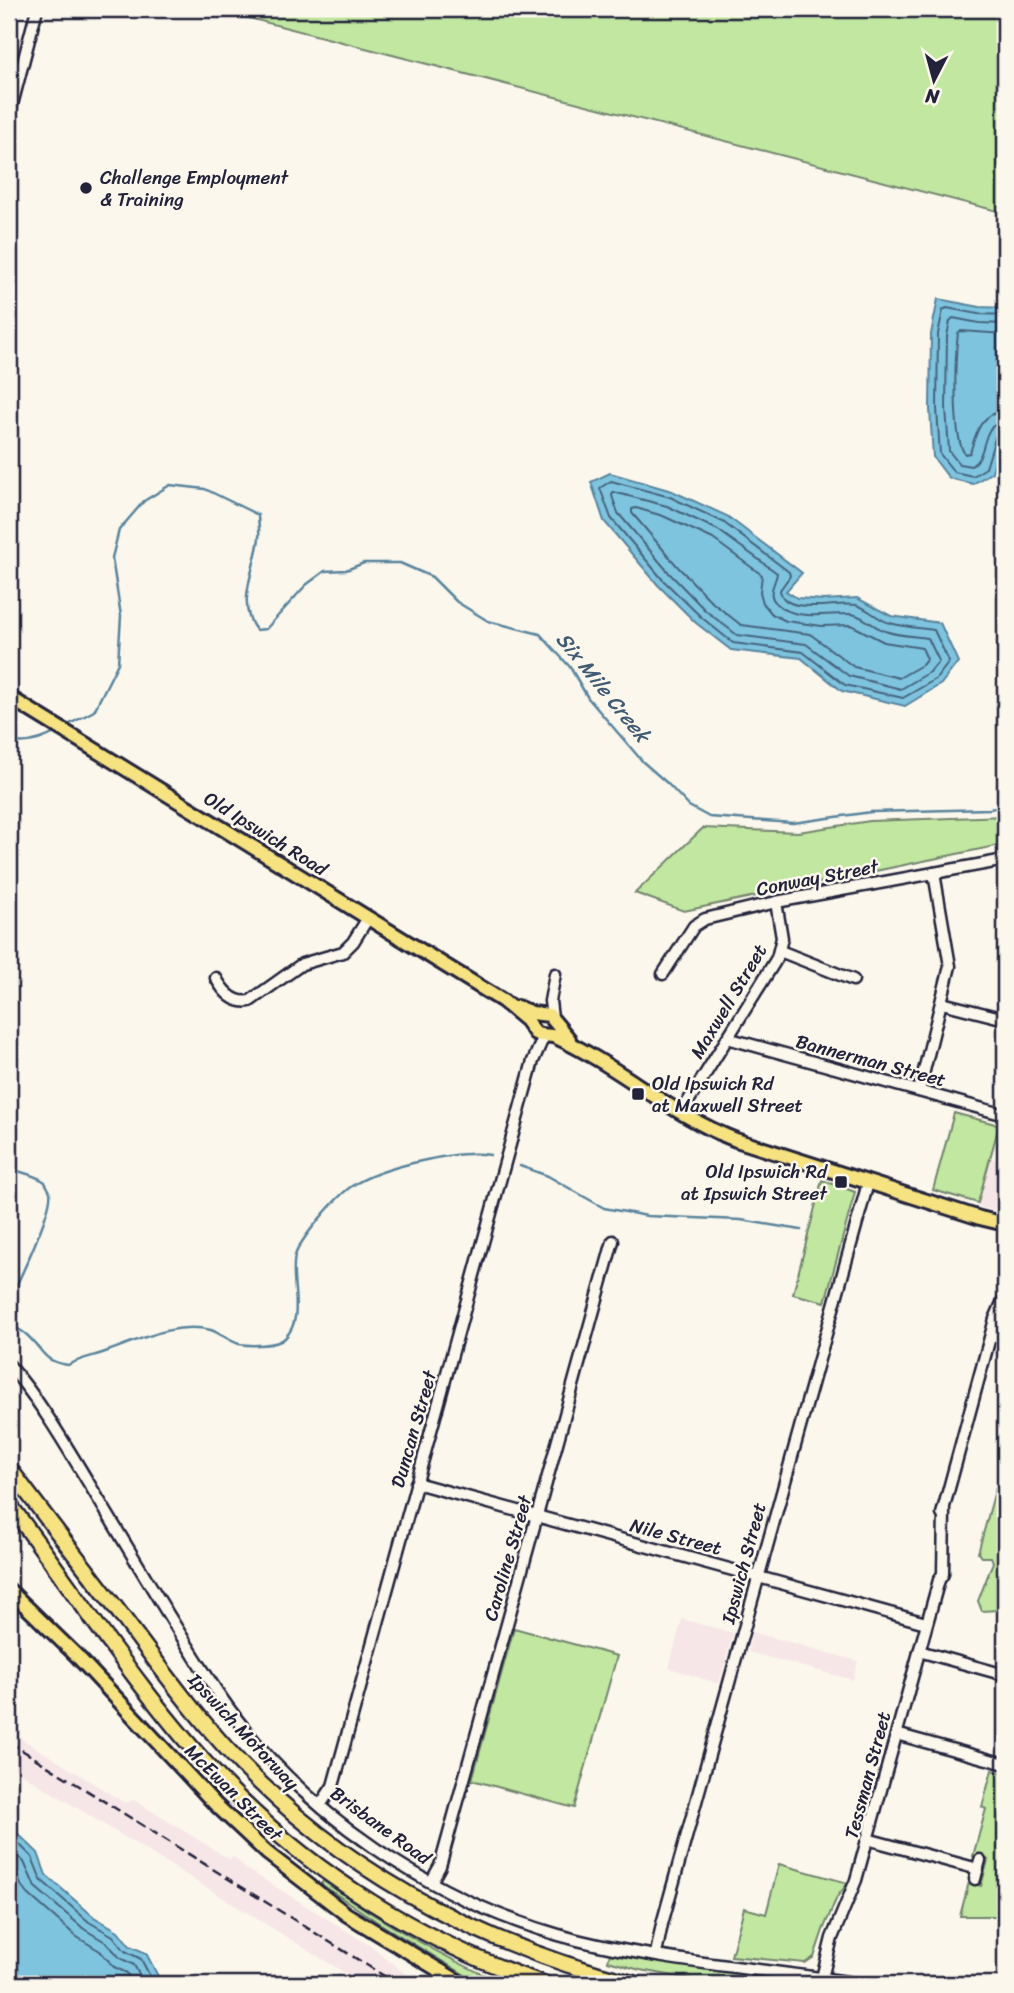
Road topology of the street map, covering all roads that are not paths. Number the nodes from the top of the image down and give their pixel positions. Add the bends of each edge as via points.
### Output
1 (37, 9) edge
2 (9, 116) edge
3 (9, 697) edge
4 (1005, 860) edge
5 (933, 873) junction
6 (776, 902) junction
7 (368, 918) junction
8 (780, 951) junction
9 (555, 974) dead end
10 (663, 974) dead end
11 (216, 978) dead end
12 (853, 980) dead end
13 (503, 1001) junction
14 (942, 1003) junction
15 (547, 1017) junction
16 (1005, 1019) edge
17 (539, 1032) junction
18 (727, 1038) junction
19 (577, 1048) junction
20 (919, 1091) junction
21 (681, 1113) junction
22 (1005, 1115) edge
23 (868, 1183) junction
24 (980, 1218) junction
25 (1005, 1224) edge
26 (1005, 1231) edge
27 (613, 1241) dead end
28 (1005, 1296) edge
29 (1005, 1307) edge
30 (992, 1334) junction
31 (1005, 1340) edge
32 (12, 1369) edge
33 (9, 1468) edge
34 (416, 1483) junction
35 (9, 1504) edge
36 (536, 1516) junction
37 (758, 1577) junction
38 (9, 1590) edge
39 (926, 1623) junction
40 (919, 1651) junction
41 (1005, 1675) edge
42 (897, 1734) junction
43 (1005, 1765) edge
44 (321, 1804) junction
45 (867, 1839) junction
46 (978, 1869) dead end
47 (431, 1882) junction
48 (656, 1954) junction
49 (822, 1978) junction
50 (462, 1984) edge
51 (545, 1984) edge
52 (636, 1984) edge
53 (861, 1984) edge

1 - 2 street
3 - 7 main road, Old Ipswich Road
4 - 5 street, Conway Street
5 - 6 street, Conway Street
5 - 14 street via 950,960
6 - 8 street, Maxwell Street
6 - 10 street, Conway Street via 698,922
7 - 11 street via 343,952 297,967 250,1001 234,999
7 - 13 main road, Old Ipswich Road
8 - 12 street
8 - 18 street, Maxwell Street
9 - 15 street
13 - 15 main road, Old Ipswich Road
13 - 17 main road, Old Ipswich Road
14 - 16 street
14 - 20 street
15 - 17 main road via 553,1029
15 - 17 main road via 534,1017
15 - 19 main road, Old Ipswich Road
17 - 19 main road, Old Ipswich Road
17 - 34 street, Duncan Street
18 - 20 street, Bannerman Street
18 - 21 street, Maxwell Street
19 - 21 main road, Old Ipswich Road
20 - 22 street, Bannerman Street
21 - 23 main road, Old Ipswich Road via 736,1140
23 - 24 main road, Old Ipswich Road
23 - 37 street, Ipswich Street
24 - 25 main road, Old Ipswich Road
24 - 26 main road, Old Ipswich Road
27 - 36 street, Caroline Street
28 - 30 street, Tessman Street
29 - 30 street, Tessman Street
30 - 31 street
30 - 39 street, Tessman Street via 939,1523 939,1580
32 - 44 street, Brisbane Road via 60,1437 218,1692 266,1753
33 - 52 highway, Ipswich Motorway via 204,1723 302,1820 387,1881 470,1928 533,1954
34 - 36 street, Nile Street
34 - 44 street, Duncan Street via 333,1786
35 - 51 highway via 171,1721 253,1810 317,1864 382,1908 456,1948
36 - 37 street, Nile Street
36 - 47 street, Caroline Street via 440,1866
37 - 39 street, Nile Street
37 - 48 street, Ipswich Street
38 - 50 main road, McEwan Street via 267,1853 346,1914
39 - 40 street, Tessman Street
40 - 41 street
40 - 42 street, Tessman Street
42 - 43 street
42 - 45 street, Tessman Street
44 - 47 street, Brisbane Road via 371,1844
45 - 46 street
45 - 49 street, Tessman Street
47 - 48 street, Brisbane Road via 534,1927
48 - 49 street, Brisbane Road
49 - 53 street, Brisbane Road

